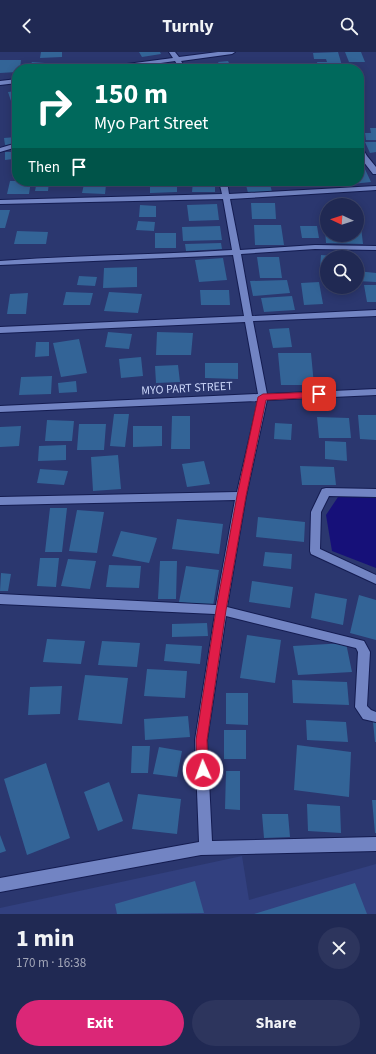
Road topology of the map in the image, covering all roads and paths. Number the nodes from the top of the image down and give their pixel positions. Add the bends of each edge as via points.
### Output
1 (172, 52) edge
2 (232, 52) edge
3 (177, 59) junction
4 (140, 64) edge
5 (180, 64) edge
6 (12, 81) edge
7 (0, 82) edge
8 (12, 147) edge
9 (1, 150) edge
10 (364, 157) edge
11 (376, 172) edge
12 (224, 186) edge
13 (376, 188) edge
14 (225, 196) junction
15 (0, 202) edge
16 (376, 248) edge
17 (236, 252) junction
18 (0, 263) edge
19 (376, 313) edge
20 (249, 318) junction
21 (0, 330) edge
22 (376, 392) edge
23 (263, 397) junction
24 (0, 409) edge
25 (376, 493) edge
26 (242, 496) junction
27 (0, 502) edge
28 (376, 580) edge
29 (0, 599) edge
30 (221, 610) junction
31 (376, 717) edge
32 (376, 844) edge
33 (206, 848) junction
34 (0, 885) edge

1 - 3 street
2 - 3 street
3 - 4 street
3 - 5 street
6 - 7 street
8 - 9 street
10 - 11 street
12 - 14 street
13 - 14 street
14 - 15 street
14 - 17 street
16 - 17 street via 315,247
17 - 18 street
17 - 20 street
19 - 20 street
20 - 21 street
20 - 23 street
22 - 23 street, MYO PART STREET
23 - 24 street, MYO PART STREET
23 - 26 street
25 - 28 street via 326,492 316,512 315,551
26 - 27 street
26 - 30 street
29 - 30 street
30 - 31 street via 360,644 364,652 361,707 367,715
30 - 33 street via 202,740
32 - 33 street
33 - 34 street

